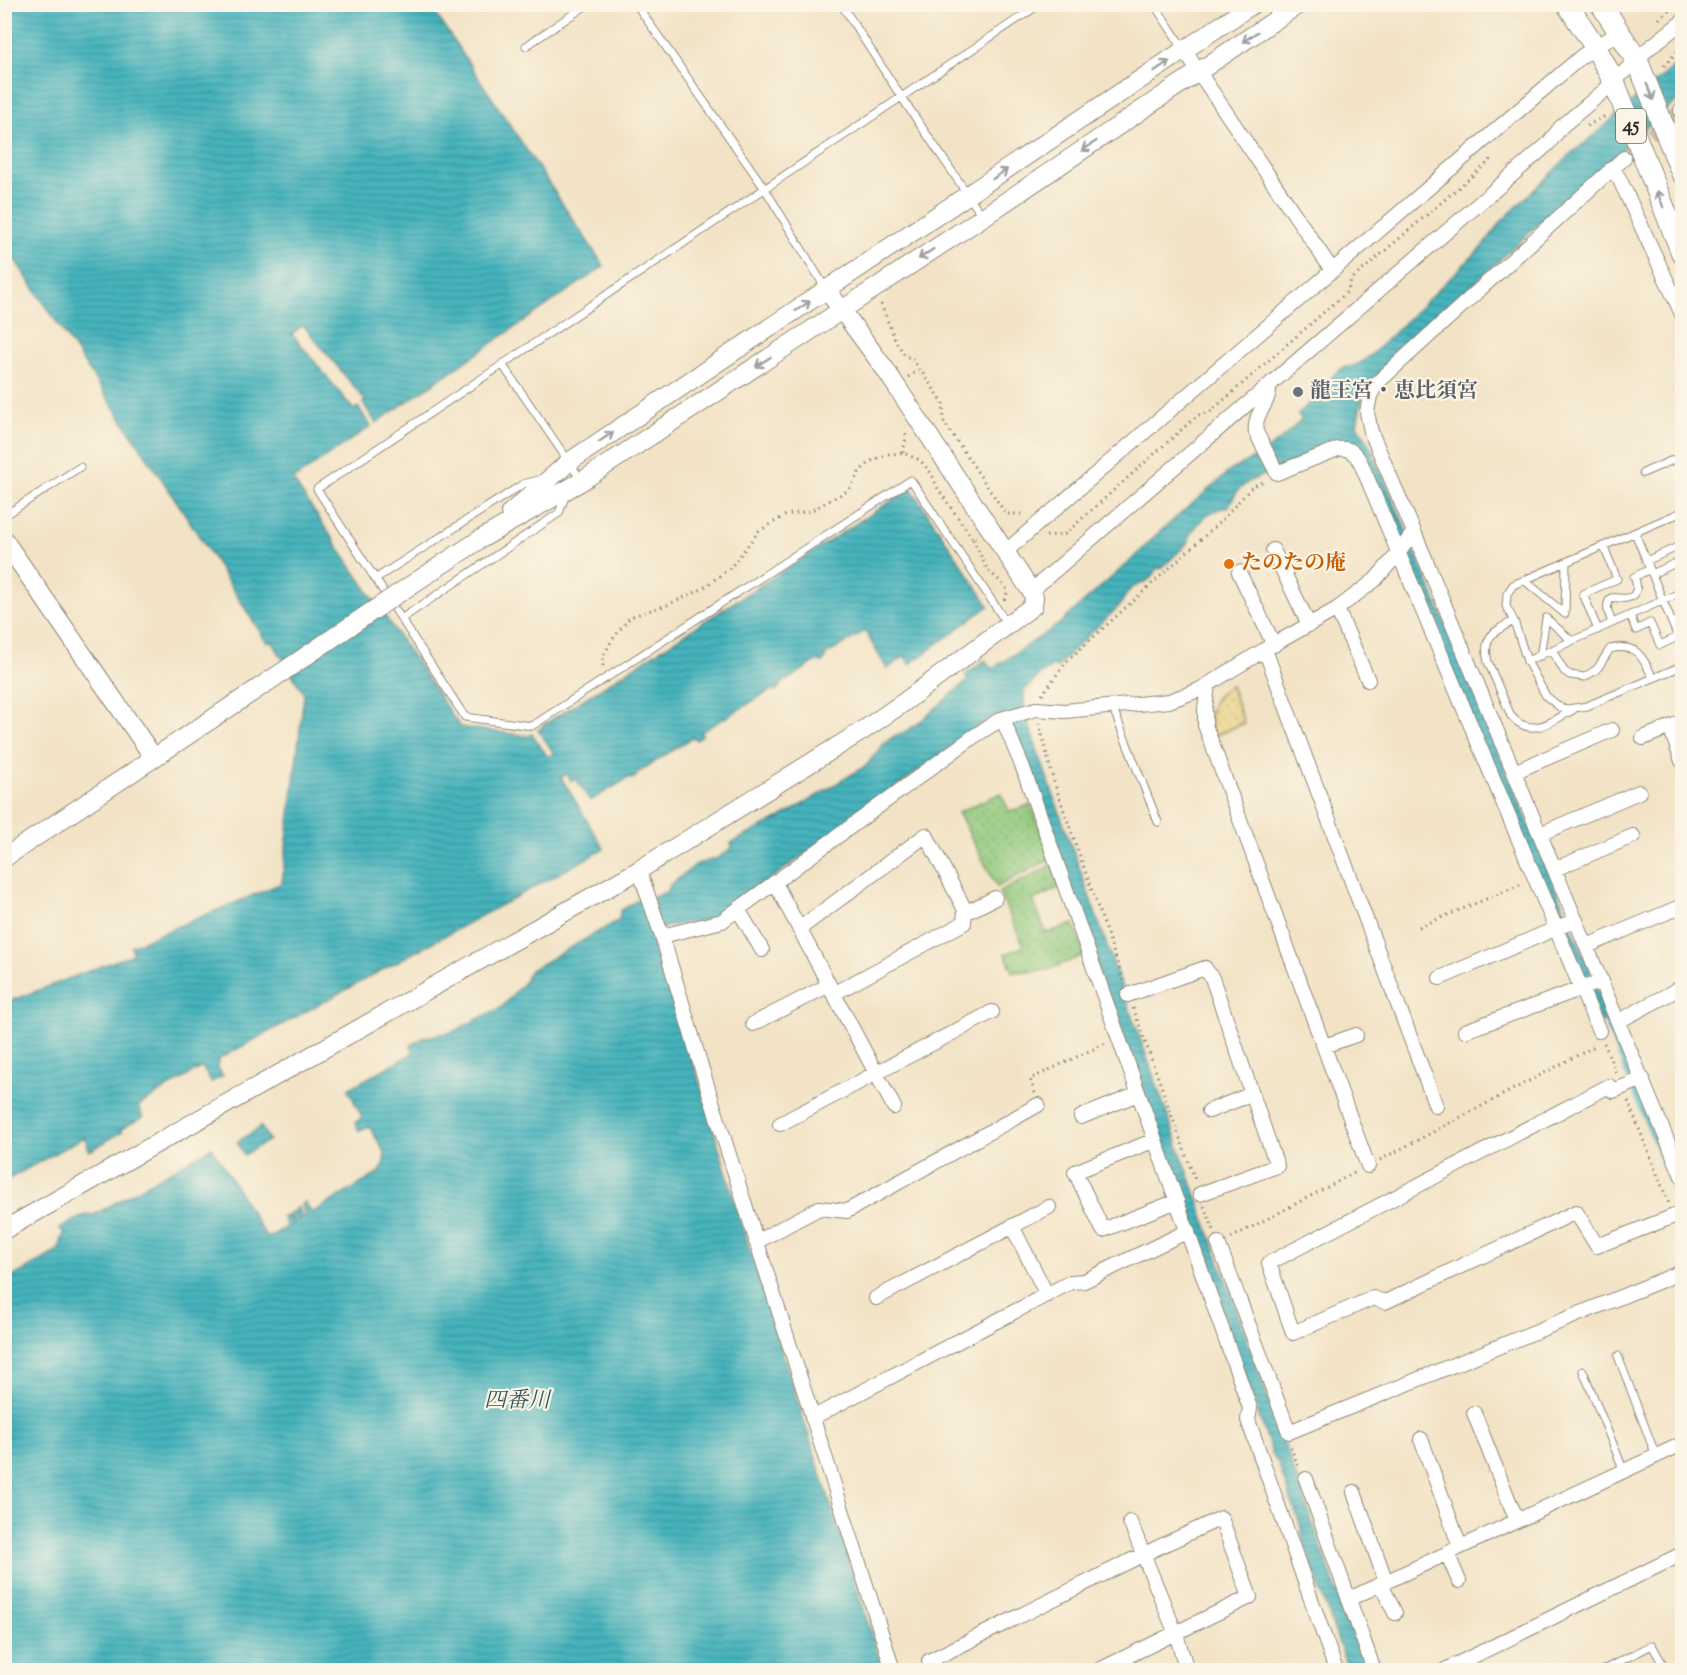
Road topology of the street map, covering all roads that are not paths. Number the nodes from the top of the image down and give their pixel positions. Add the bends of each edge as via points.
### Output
1 (588, 4) edge
2 (636, 4) edge
3 (841, 4) edge
4 (1040, 4) edge
5 (1154, 4) edge
6 (1253, 4) edge
7 (1299, 4) edge
8 (1567, 4) edge
9 (1601, 4) edge
10 (1683, 22) edge
11 (1620, 32) junction
12 (526, 46) dead end
13 (1596, 48) junction
14 (1184, 50) junction
15 (1637, 60) junction
16 (1199, 73) junction
17 (1614, 82) junction
18 (902, 98) junction
19 (1624, 158) tunnel mouth
20 (1611, 169) junction
21 (1683, 173) edge
22 (765, 189) junction
23 (968, 195) junction
24 (983, 217) junction
25 (1683, 253) edge
26 (1332, 270) junction
27 (827, 290) junction
28 (842, 310) junction
29 (1683, 315) edge
30 (502, 364) junction
31 (1269, 386) junction
32 (1683, 456) edge
33 (569, 462) junction
34 (80, 467) dead end
35 (1643, 473) dead end
36 (551, 477) junction
37 (574, 485) junction
38 (1683, 512) edge
39 (4, 516) edge
40 (1635, 534) junction
41 (4, 540) edge
42 (479, 540) junction
43 (1406, 543) junction
44 (1680, 546) dead end
45 (1604, 547) junction
46 (1274, 550) dead end
47 (1005, 552) junction
48 (1683, 560) edge
49 (1646, 561) junction
50 (1566, 563) junction
51 (1651, 571) junction
52 (1239, 572) dead end
53 (375, 579) junction
54 (1524, 580) junction
55 (1031, 591) junction
56 (1683, 592) edge
57 (1663, 601) junction
58 (1337, 609) junction
59 (1630, 615) junction
60 (401, 619) junction
61 (1514, 621) junction
62 (1612, 623) junction
63 (1008, 625) junction
64 (1309, 625) junction
65 (1598, 630) junction
66 (1678, 637) junction
67 (1572, 641) junction
68 (1683, 647) edge
69 (1269, 648) junction
70 (1552, 650) junction
71 (1540, 656) junction
72 (1527, 662) junction
73 (1683, 666) edge
74 (1653, 678) junction
75 (1368, 680) dead end
76 (1208, 685) junction
77 (1112, 706) junction
78 (1578, 708) junction
79 (1003, 719) junction
80 (1676, 724) edge
81 (1612, 730) dead end
82 (1643, 738) dead end
83 (154, 758) junction
84 (1683, 761) edge
85 (1514, 772) junction
86 (1639, 792) dead end
87 (1158, 822) dead end
88 (1540, 834) junction
89 (1633, 836) dead end
90 (4, 858) edge
91 (1555, 869) junction
92 (639, 870) junction
93 (775, 883) junction
94 (995, 898) dead end
95 (1683, 906) edge
96 (738, 909) junction
97 (965, 913) junction
98 (1566, 925) junction
99 (799, 929) junction
100 (662, 933) junction
101 (1587, 946) junction
102 (762, 950) dead end
103 (1440, 978) dead end
104 (1592, 985) junction
105 (1683, 987) edge
106 (831, 989) junction
107 (1128, 995) dead end
108 (992, 1012) dead end
109 (1619, 1021) junction
110 (753, 1024) dead end
111 (1465, 1031) dead end
112 (1356, 1035) dead end
113 (1601, 1036) road end
114 (1324, 1046) junction
115 (875, 1074) junction
116 (1632, 1084) junction
117 (1138, 1094) junction
118 (1252, 1094) junction
119 (1038, 1105) road end
120 (1436, 1106) dead end
121 (894, 1107) dead end
122 (1209, 1111) dead end
123 (1081, 1117) dead end
124 (780, 1124) dead end
125 (1155, 1140) junction
126 (1368, 1166) dead end
127 (1683, 1176) edge
128 (1200, 1194) dead end
129 (1177, 1201) junction
130 (1049, 1207) dead end
131 (1678, 1215) edge
132 (1012, 1226) junction
133 (4, 1230) edge
134 (1188, 1231) junction
135 (756, 1242) junction
136 (1218, 1243) dead end
137 (1683, 1272) edge
138 (1047, 1295) junction
139 (876, 1298) dead end
140 (1618, 1356) dead end
141 (1583, 1371) dead end
142 (1474, 1413) dead end
143 (812, 1418) junction
144 (1421, 1439) dead end
145 (1683, 1444) edge
146 (1656, 1456) junction
147 (1624, 1472) junction
148 (1306, 1479) road end
149 (1354, 1492) dead end
150 (1130, 1521) dead end
151 (1516, 1521) junction
152 (1460, 1547) junction
153 (1447, 1553) junction
154 (1144, 1554) junction
155 (1683, 1554) edge
156 (1459, 1581) dead end
157 (1384, 1583) junction
158 (1349, 1599) junction
159 (1395, 1613) dead end
160 (1176, 1634) junction
161 (893, 1671) edge
162 (933, 1671) edge
163 (1099, 1671) edge
164 (1187, 1671) edge
165 (1336, 1671) edge
166 (1374, 1671) edge
167 (1445, 1671) edge
168 (1603, 1671) edge
169 (1665, 1671) edge

1 - 12 lane
2 - 22 lane
3 - 18 lane
4 - 18 lane
5 - 14 lane
6 - 14 street
7 -> 16 street
8 - 13 main road, 45
9 - 11 main road, 45
10 - 15 street
11 - 13 street
11 - 15 main road, 45
13 - 17 main road, 45
13 - 26 street
14 - 16 street
23 -> 14 street
15 - 17 street
15 -> 21 main road, 45
16 -> 24 street
16 - 26 street
25 -> 17 main road, 45
17 - 31 street
18 - 22 lane
18 - 23 lane
19 - 20 street
20 - 29 street via 1619,178
20 - 43 street via 1377,383 1367,412
22 - 27 lane
22 - 30 lane
23 - 24 lane
23 - 27 street
24 -> 28 street
26 - 47 street
27 - 28 street
33 -> 27 street
28 -> 37 street
28 - 47 street
30 - 33 lane
30 - 53 lane via 316,489
31 - 43 street via 1270,394 1255,426 1277,473 1338,449 1353,451
31 - 55 street
32 - 35 lane
33 - 36 street
33 - 37 lane
34 - 39 lane
36 - 42 street
36 - 53 lane via 523,484
37 - 42 street
37 - 60 lane via 559,513
38 - 40 lane
40 - 45 lane
40 - 49 lane
41 - 83 street
42 - 83 street, bridge
43 - 58 street via 1375,580
43 - 85 street
43 - 98 street via 1535,879
44 - 49 lane
45 - 50 lane
45 - 65 lane via 1617,579 1583,594
46 - 64 street
47 - 55 street
48 - 51 lane
49 - 51 lane
50 - 54 lane
50 - 54 lane via 1565,614
51 - 57 lane
51 - 62 lane via 1634,577 1634,595 1611,598 1607,606
52 - 69 street
53 - 60 lane
54 - 61 lane via 1513,585 1507,594 1506,606
55 - 63 street via 1033,606
56 - 57 lane
57 - 59 lane
57 - 66 lane
58 - 64 street
58 - 75 street
59 - 62 lane
59 - 66 lane via 1636,630 1650,623 1660,645
60 - 63 lane via 465,717 532,726 911,480
61 - 72 lane
61 - 78 lane via 1493,632 1485,653 1511,716 1527,728 1540,727
62 - 65 lane
63 - 92 street via 862,731
64 - 69 street
65 - 67 lane
66 - 68 lane
67 - 70 lane
67 - 71 lane via 1546,618
69 - 76 street
69 - 120 street
70 - 71 lane
70 - 74 lane via 1564,671 1585,676 1597,669 1610,649 1622,646 1643,657
71 - 72 lane
72 - 78 lane via 1551,702 1562,708
73 - 74 lane
74 - 78 lane
76 - 77 street via 1169,701
76 - 114 street via 1205,725
77 - 79 street via 1031,710
77 - 87 lane
79 - 93 street
79 - 117 street
80 - 82 street
80 - 84 street
81 - 85 street
83 - 90 street
85 - 88 street
86 - 88 street
88 - 91 street
89 - 91 street
91 - 98 street
92 - 100 street
92 - 133 street
93 - 96 street
93 - 99 street
94 - 97 street
95 - 101 street
96 - 100 street via 722,921
96 - 102 street
97 - 99 street via 926,835
97 - 106 street via 964,923
98 - 101 street
98 - 103 street
98 - 104 street
99 - 106 street
100 - 135 street
101 - 104 street
104 - 109 street
104 - 111 street
104 - 113 street
105 - 109 street
106 - 110 street
106 - 115 street
107 - 118 street via 1205,968 1212,978
108 - 115 street
109 - 116 street
112 - 114 street
114 - 126 street
115 - 121 street
115 - 124 street
116 - 127 street
116 - 131 street via 1613,1091 1609,1086 1269,1263 1293,1333 1372,1298 1386,1302 1576,1212 1598,1246
117 - 123 street
117 - 125 street
118 - 122 street
118 - 128 street via 1277,1166
119 - 135 street via 847,1211 819,1208
125 - 129 street
125 - 129 street via 1075,1172 1104,1230
129 - 134 street
130 - 132 street
132 - 138 street
132 - 139 street
134 - 138 street
134 - 165 street via 1250,1408 1248,1420
135 - 143 street
136 - 137 street via 1289,1432
138 - 143 street
140 - 146 lane
141 - 147 lane
142 - 151 street
143 - 161 street
144 - 152 street
145 - 146 street
146 - 147 street
147 - 151 street
148 - 158 street
149 - 157 street
150 - 154 street
151 - 152 street
152 - 153 street
153 - 156 street
153 - 157 street
154 - 160 street
154 - 160 street via 1221,1518 1250,1597
154 - 162 street via 929,1661
155 - 167 street
157 - 158 street
157 - 159 street
158 - 166 street
160 - 163 street
160 - 164 street
168 - 169 lane via 1652,1645

